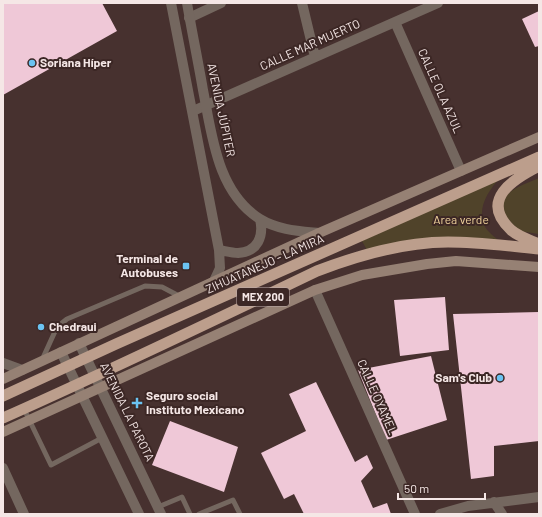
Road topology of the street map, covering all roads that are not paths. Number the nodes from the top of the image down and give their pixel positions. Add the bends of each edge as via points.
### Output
1 (171, 3) edge
2 (187, 3) edge
3 (221, 3) edge
4 (302, 3) edge
5 (435, 3) edge
6 (190, 18) junction
7 (395, 22) junction
8 (315, 57) junction
9 (206, 106) junction
10 (193, 111) junction
11 (539, 137) edge
12 (539, 157) edge
13 (539, 166) edge
14 (461, 171) junction
15 (260, 219) junction
16 (319, 233) junction
17 (539, 244) edge
18 (539, 248) edge
19 (219, 250) junction
20 (539, 267) edge
21 (214, 281) junction
22 (315, 290) junction
23 (182, 297) junction
24 (79, 344) junction
25 (61, 352) junction
26 (86, 358) junction
27 (42, 360) junction
28 (3, 363) edge
29 (68, 366) junction
30 (22, 370) junction
31 (95, 376) junction
32 (3, 379) edge
33 (76, 384) junction
34 (100, 388) junction
35 (3, 396) edge
36 (82, 396) junction
37 (24, 409) junction
38 (3, 418) edge
39 (29, 420) junction
40 (3, 432) edge
41 (102, 438) junction
42 (3, 468) edge
43 (539, 497) edge
44 (494, 502) junction
45 (160, 510) edge
46 (24, 514) edge
47 (139, 514) edge
48 (190, 514) edge
49 (199, 514) edge
50 (240, 514) edge
51 (415, 514) edge
52 (440, 514) edge
53 (502, 514) edge

1 - 10 street
2 - 6 street, AVENIDA JÚPITER
3 - 6 street
4 - 8 street
5 - 7 street, CALLE MAR MUERTO
6 - 9 street, AVENIDA JÚPITER
7 - 8 street, CALLE MAR MUERTO
7 - 14 street, CALLE OLA AZUL
8 - 9 street, CALLE MAR MUERTO
9 - 10 street, CALLE MAR MUERTO
9 - 15 street, AVENIDA JÚPITER via 217,159 227,181 242,204
10 - 19 street
11 - 14 main road
12 - 26 highway, ZIHUATANEJO - LA MIRA / MEX 200
13 - 17 highway via 507,186 498,207 500,215 511,230
14 - 16 main road
15 - 16 street, AVENIDA JÚPITER via 287,230
15 - 19 street via 261,237 256,245 248,251 238,253
16 - 21 main road
18 - 31 highway, MEX 200 via 447,242 372,252 317,271
19 - 21 street via 220,268
20 - 22 main road via 456,261 362,275
21 - 23 main road
22 - 34 main road
22 - 51 street, CALLE OYAMEL
23 - 24 main road
23 - 27 lane via 162,287 145,286 67,320 57,327
24 - 25 main road
24 - 26 street, AVENIDA LA PAROTA
25 - 27 main road
25 - 29 street
26 - 29 highway, ZIHUATANEJO - LA MIRA / MEX 200
26 - 31 street, AVENIDA LA PAROTA
27 - 30 main road
28 - 30 street
29 - 33 street
29 - 35 highway, ZIHUATANEJO - LA MIRA / MEX 200
30 - 32 main road
31 - 33 highway, MEX 200
31 - 34 street, AVENIDA LA PAROTA
33 - 36 street
33 - 37 highway, MEX 200
34 - 36 main road
34 - 45 street, AVENIDA LA PAROTA
36 - 39 main road
36 - 41 street
37 - 38 highway, MEX 200
37 - 39 lane
39 - 40 main road
39 - 41 lane via 51,465
41 - 47 street
42 - 46 street
43 - 44 street
44 - 52 street
44 - 53 street
45 - 48 lane via 182,497
49 - 50 lane via 233,500

